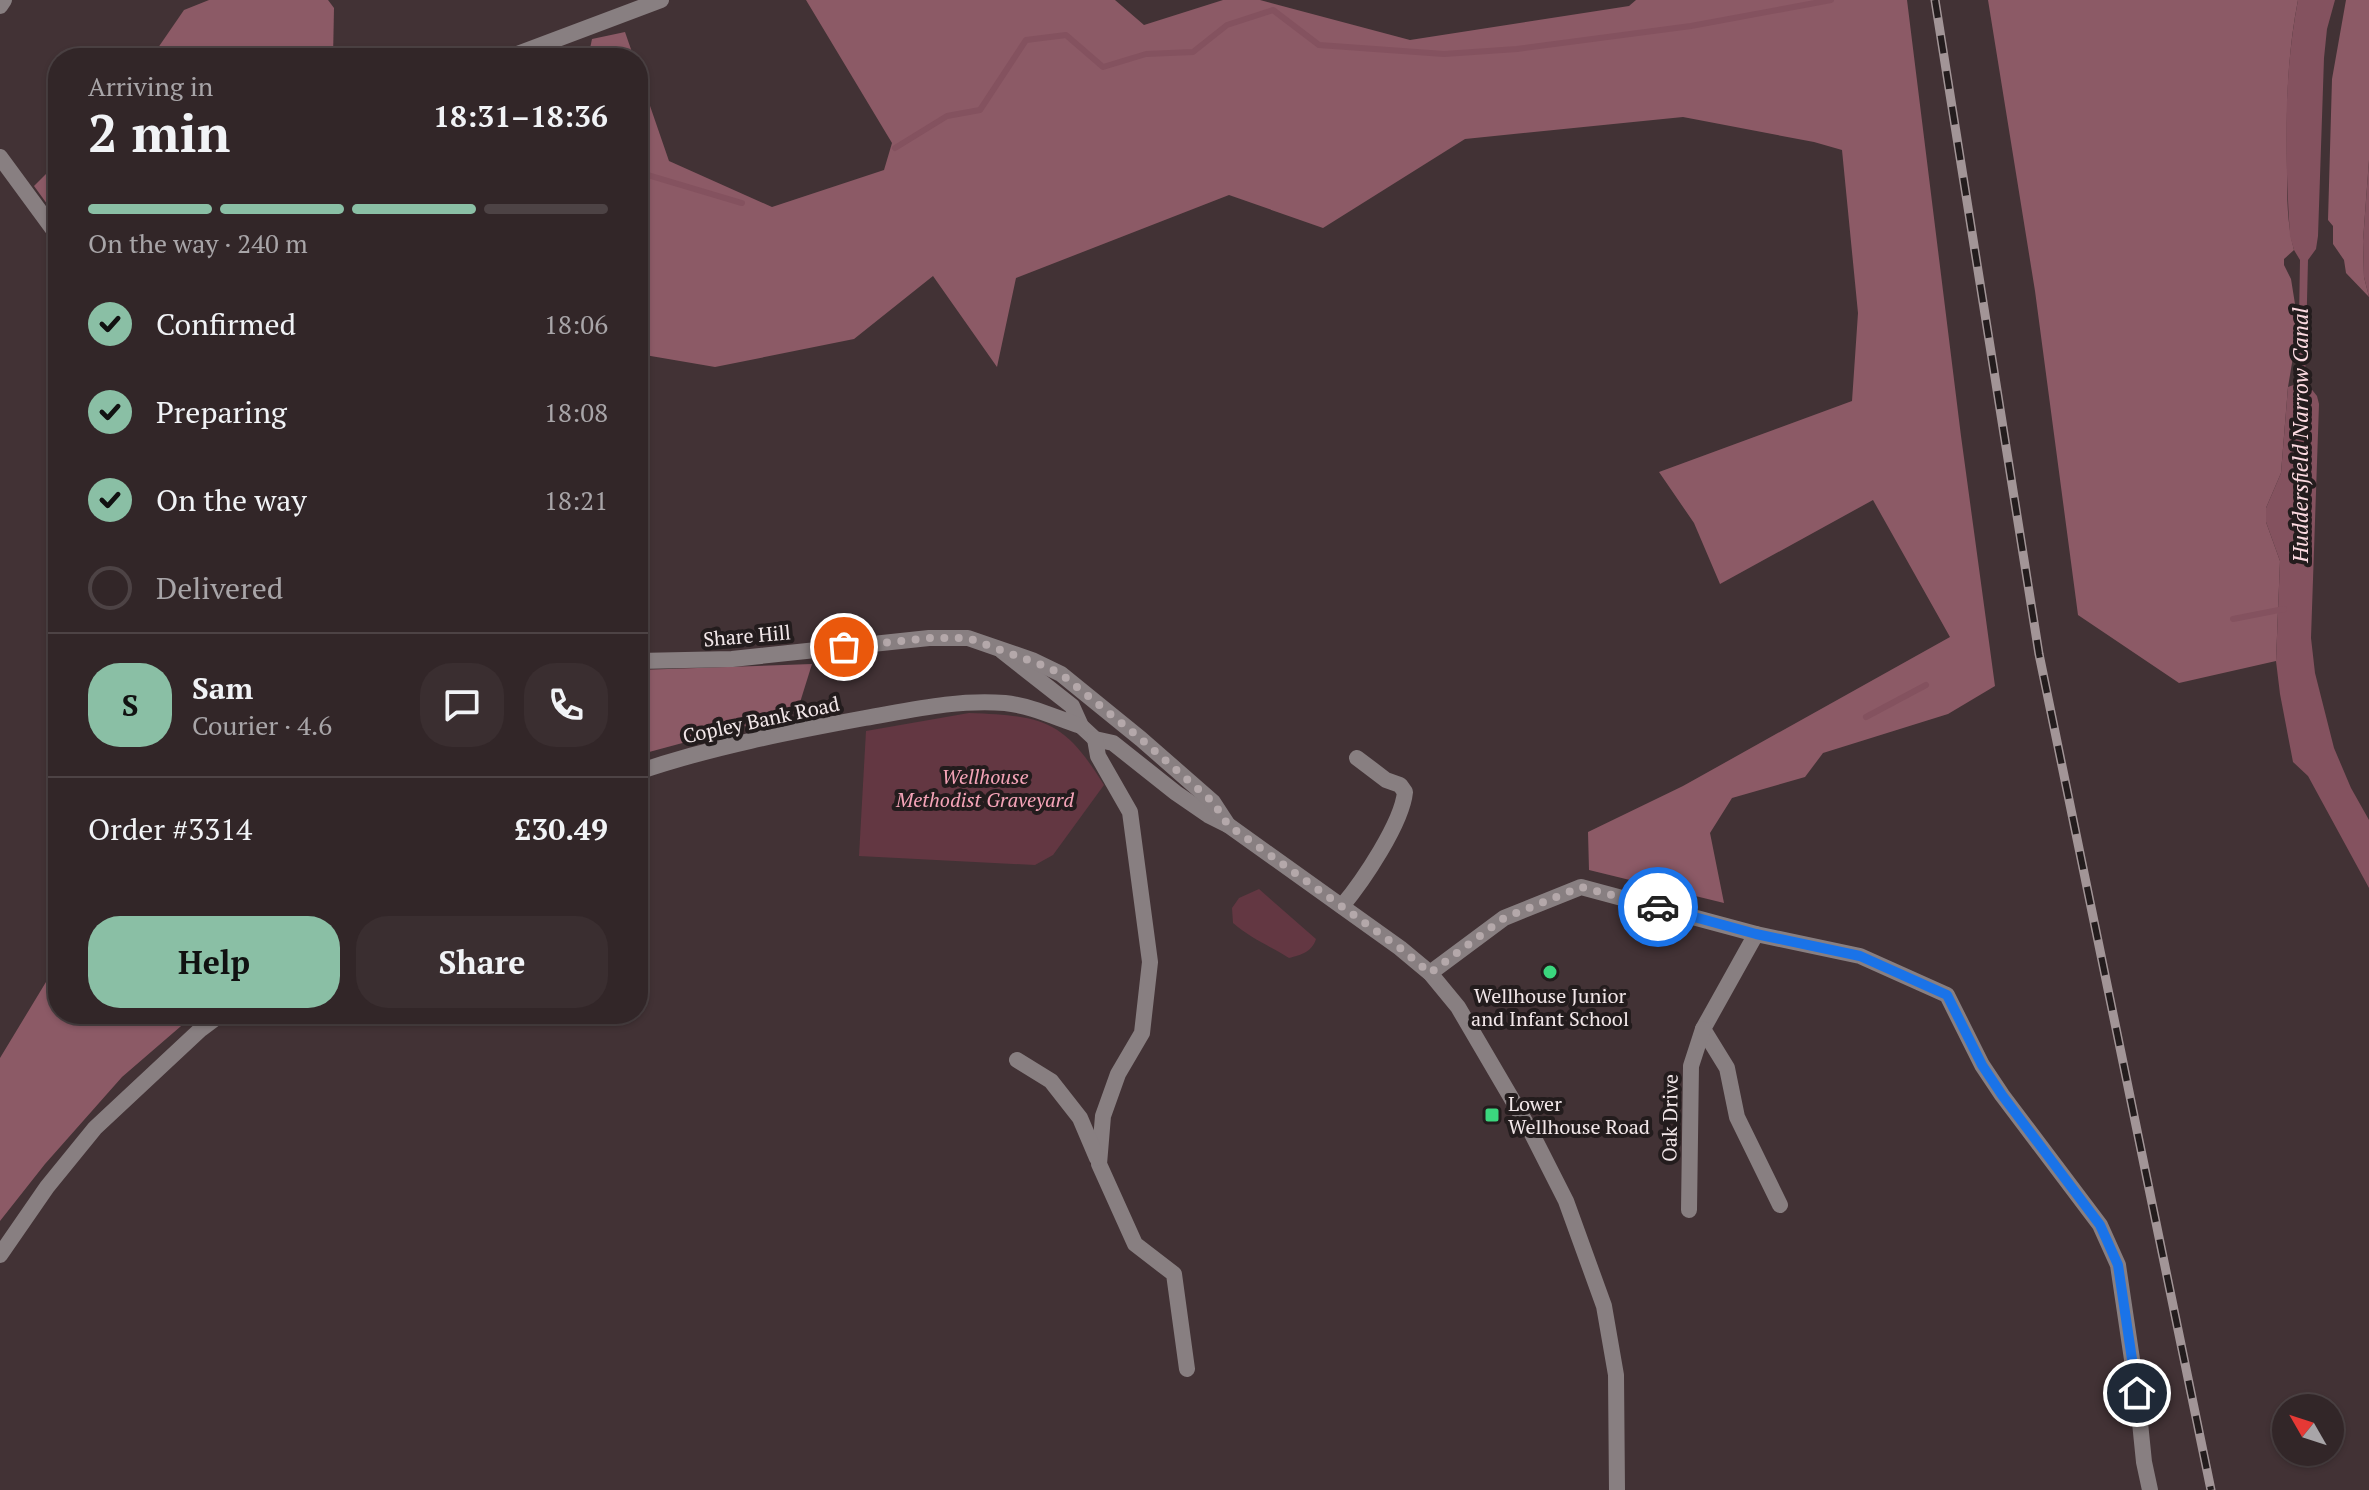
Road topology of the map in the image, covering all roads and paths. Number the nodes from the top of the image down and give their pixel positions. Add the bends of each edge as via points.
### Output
1 (4, 0) edge
2 (661, 0) edge
3 (0, 6) edge
4 (534, 48) edge
5 (0, 157) edge
6 (48, 222) edge
7 (1001, 651) junction
8 (648, 661) edge
9 (1081, 726) junction
10 (1095, 739) junction
11 (1357, 758) dead end
12 (648, 768) edge
13 (1228, 825) junction
14 (1342, 906) junction
15 (1756, 934) junction
16 (1430, 973) junction
17 (208, 1024) edge
18 (1703, 1029) junction
19 (1017, 1060) dead end
20 (1099, 1164) junction
21 (1780, 1205) dead end
22 (1689, 1210) dead end
23 (0, 1255) edge
24 (1187, 1369) dead end
25 (1617, 1490) edge
26 (2150, 1490) edge

1 - 3 street
2 - 4 street
5 - 6 street
7 - 8 street, Share Hill via 968,638 929,638 732,659
7 - 9 street, Copley Bank Road via 1072,706
7 - 13 street via 1061,674 1213,802
9 - 10 street, Copley Bank Road
9 - 12 street, Copley Bank Road via 1028,706 938,705 801,730
10 - 13 street, Copley Bank Road via 1113,743 1176,793
10 - 20 street via 1098,756 1130,812 1150,962 1142,1033 1118,1074 1103,1116
11 - 14 street via 1405,792 1374,861
13 - 14 street
14 - 16 street
15 - 16 street via 1581,887 1504,918
15 - 18 street, Oak Drive
15 - 26 street via 1860,956 1947,995 1982,1065 2100,1225 2118,1265
16 - 25 street via 1458,1007 1530,1130 1566,1201 1604,1306 1616,1375
17 - 23 street via 95,1128
18 - 21 street via 1727,1068 1737,1117
18 - 22 street, Oak Drive via 1691,1066
19 - 20 street via 1051,1081 1080,1118
20 - 24 street via 1135,1244 1174,1274

